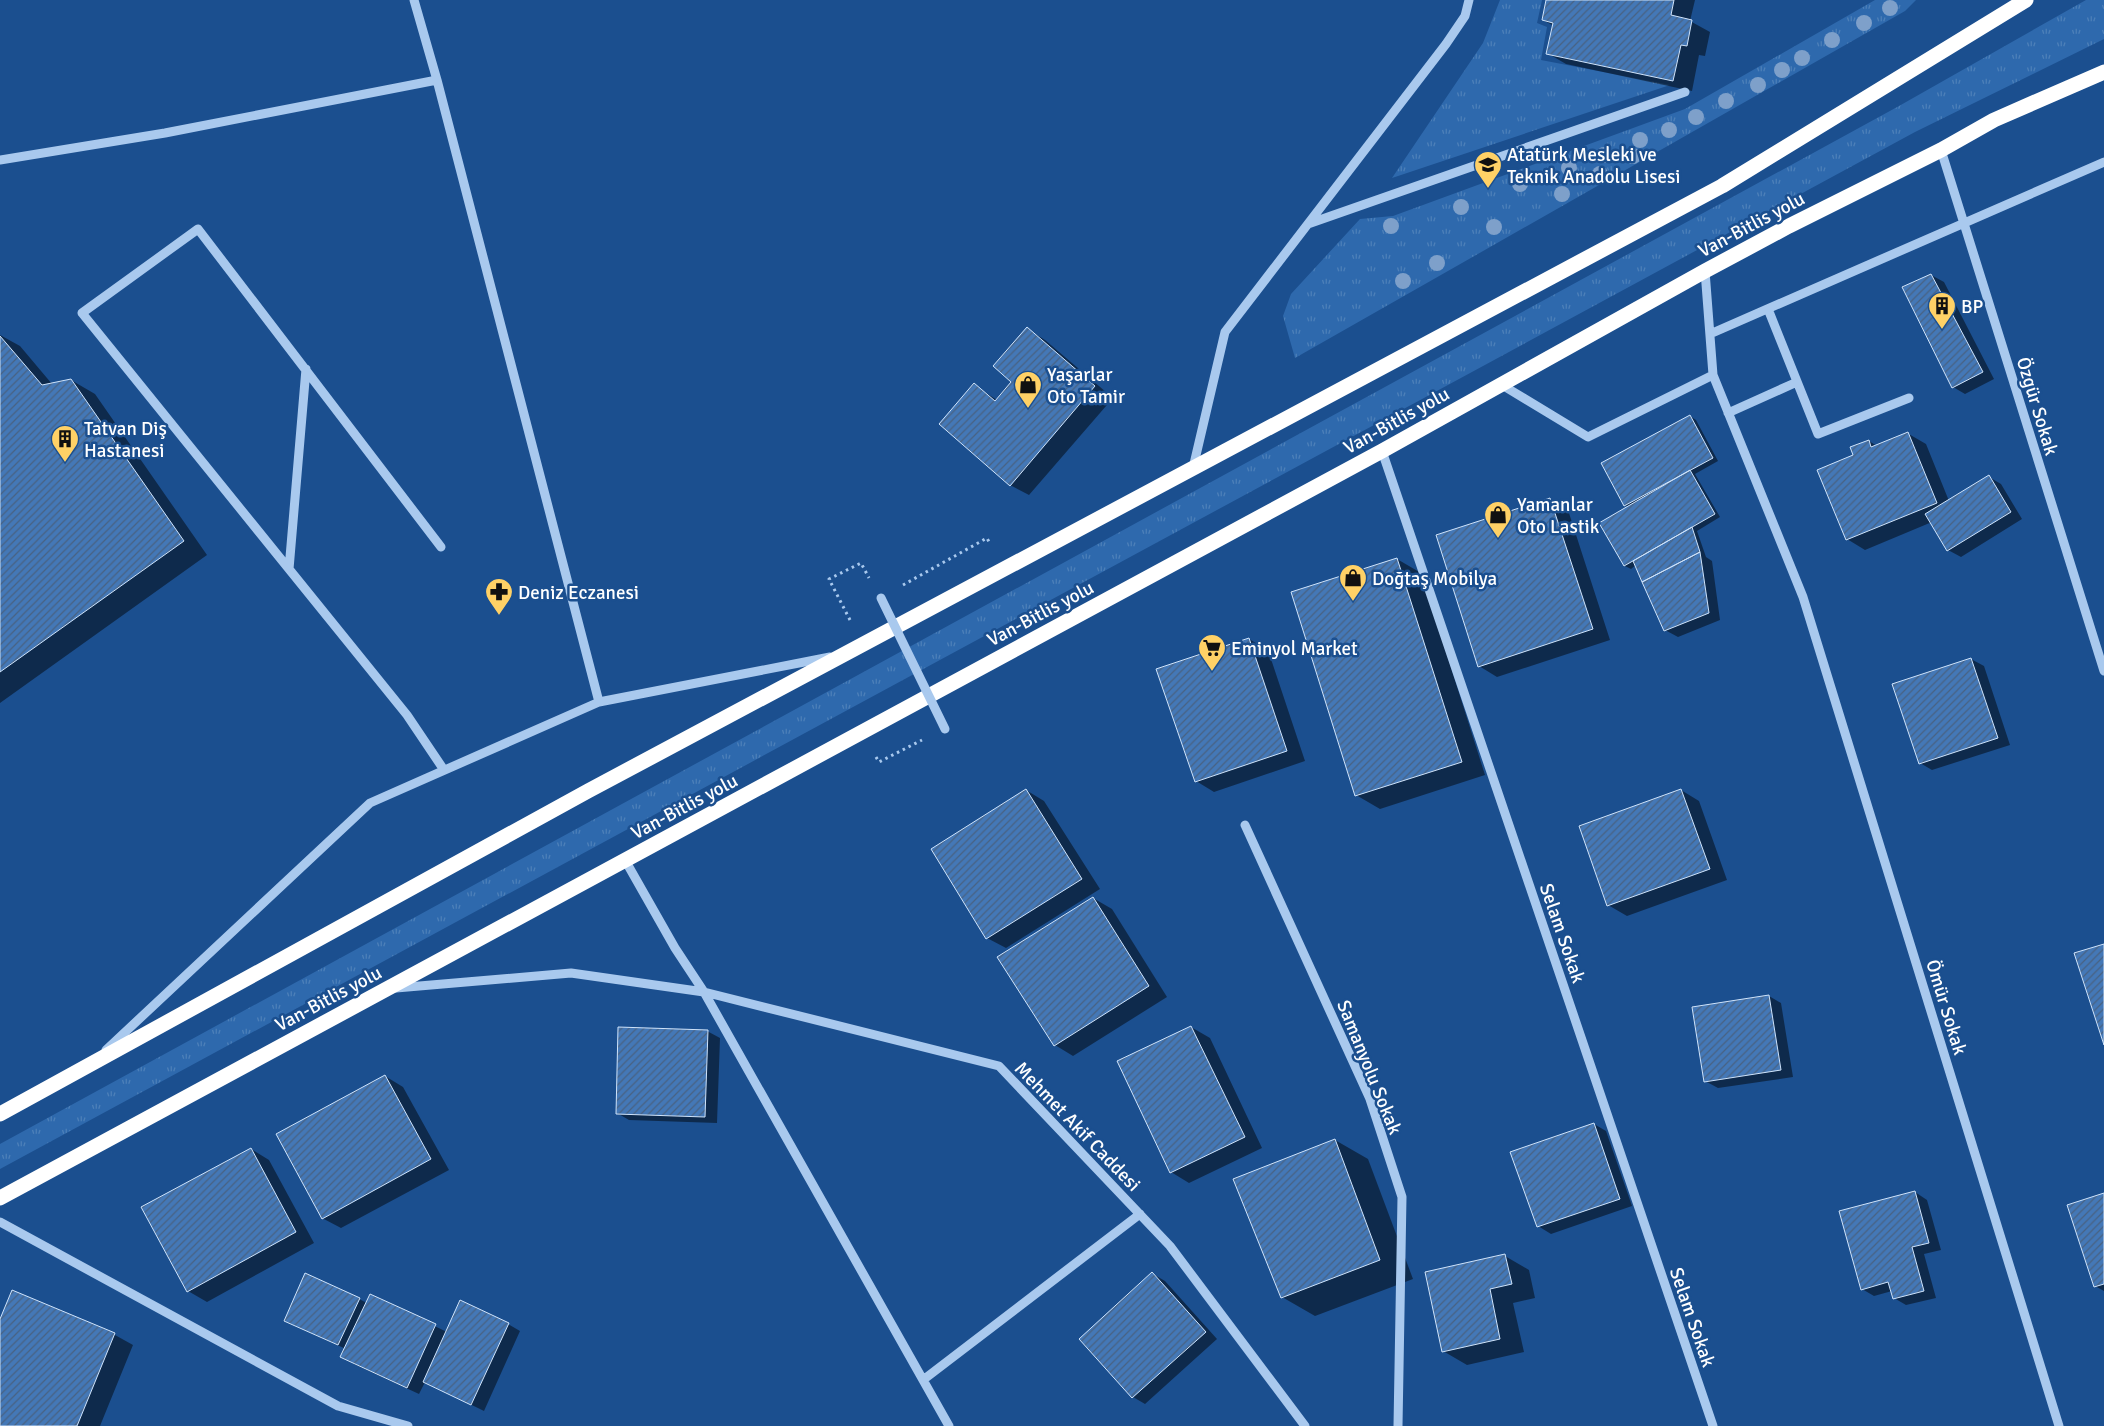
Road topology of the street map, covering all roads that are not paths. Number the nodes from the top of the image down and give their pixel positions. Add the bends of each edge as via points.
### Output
1 (414, 0) edge
2 (1469, 0) edge
3 (2026, 0) edge
4 (2104, 72) edge
5 (437, 80) junction
6 (1685, 92) dead end
7 (1940, 150) junction
8 (0, 160) edge
9 (2104, 162) edge
10 (1963, 222) junction
11 (1308, 224) junction
12 (1705, 271) junction
13 (1768, 309) junction
14 (1710, 334) junction
15 (306, 369) junction
16 (1713, 375) junction
17 (1797, 382) junction
18 (1502, 385) junction
19 (1909, 398) dead end
20 (1728, 413) junction
21 (1382, 450) junction
22 (1193, 468) junction
23 (440, 547) dead end
24 (289, 569) junction
25 (881, 598) road end
26 (844, 654) junction
27 (2104, 671) edge
28 (599, 702) junction
29 (945, 729) road end
30 (444, 770) junction
31 (1245, 824) dead end
32 (625, 860) junction
33 (388, 988) junction
34 (704, 992) junction
35 (89, 1066) junction
36 (0, 1114) edge
37 (0, 1198) edge
38 (1140, 1214) junction
39 (0, 1222) edge
40 (922, 1380) junction
41 (408, 1426) edge
42 (948, 1426) edge
43 (1305, 1426) edge
44 (1398, 1426) edge
45 (1713, 1426) edge
46 (2059, 1426) edge

1 - 5 street
2 - 11 street via 1465,16 1446,44
3 - 22 highway via 1722,186
4 - 7 highway, Van-Bitlis yolu via 1994,120
5 - 8 street via 165,133
5 - 28 street
6 - 11 street
7 - 10 street, Özgür Sokak
7 - 12 highway, Van-Bitlis yolu
9 - 10 street
10 - 13 street
10 - 27 street, Özgür Sokak
11 - 22 street via 1225,332
12 - 14 street, Ömür Sokak
12 - 18 highway, Van-Bitlis yolu
13 - 14 street
13 - 17 street
14 - 16 street, Ömür Sokak
15 - 23 street
15 - 24 street
15 - 24 street via 198,229 82,313
16 - 18 street via 1588,437
16 - 20 street, Ömür Sokak
17 - 19 street via 1818,434
17 - 20 street
18 - 21 highway, Van-Bitlis yolu
20 - 46 street, Ömür Sokak via 1803,597
21 - 32 highway, Van-Bitlis yolu
21 - 45 street, Selam Sokak
22 - 26 highway
24 - 30 street via 407,715
25 - 29 street, bridge
26 - 28 street
26 - 35 highway
28 - 30 street
30 - 35 street via 370,803
31 - 44 street, Samanyolu Sokak via 1370,1099 1402,1198
32 - 33 highway, Van-Bitlis yolu
32 - 34 street
33 - 34 street, Mehmet Akif Caddesi via 571,973
33 - 37 highway, Van-Bitlis yolu
34 - 38 street, Mehmet Akif Caddesi via 999,1066
34 - 40 street
35 - 36 highway
38 - 40 street
38 - 43 street, Mehmet Akif Caddesi via 1170,1246
39 - 41 street via 338,1406
40 - 42 street

